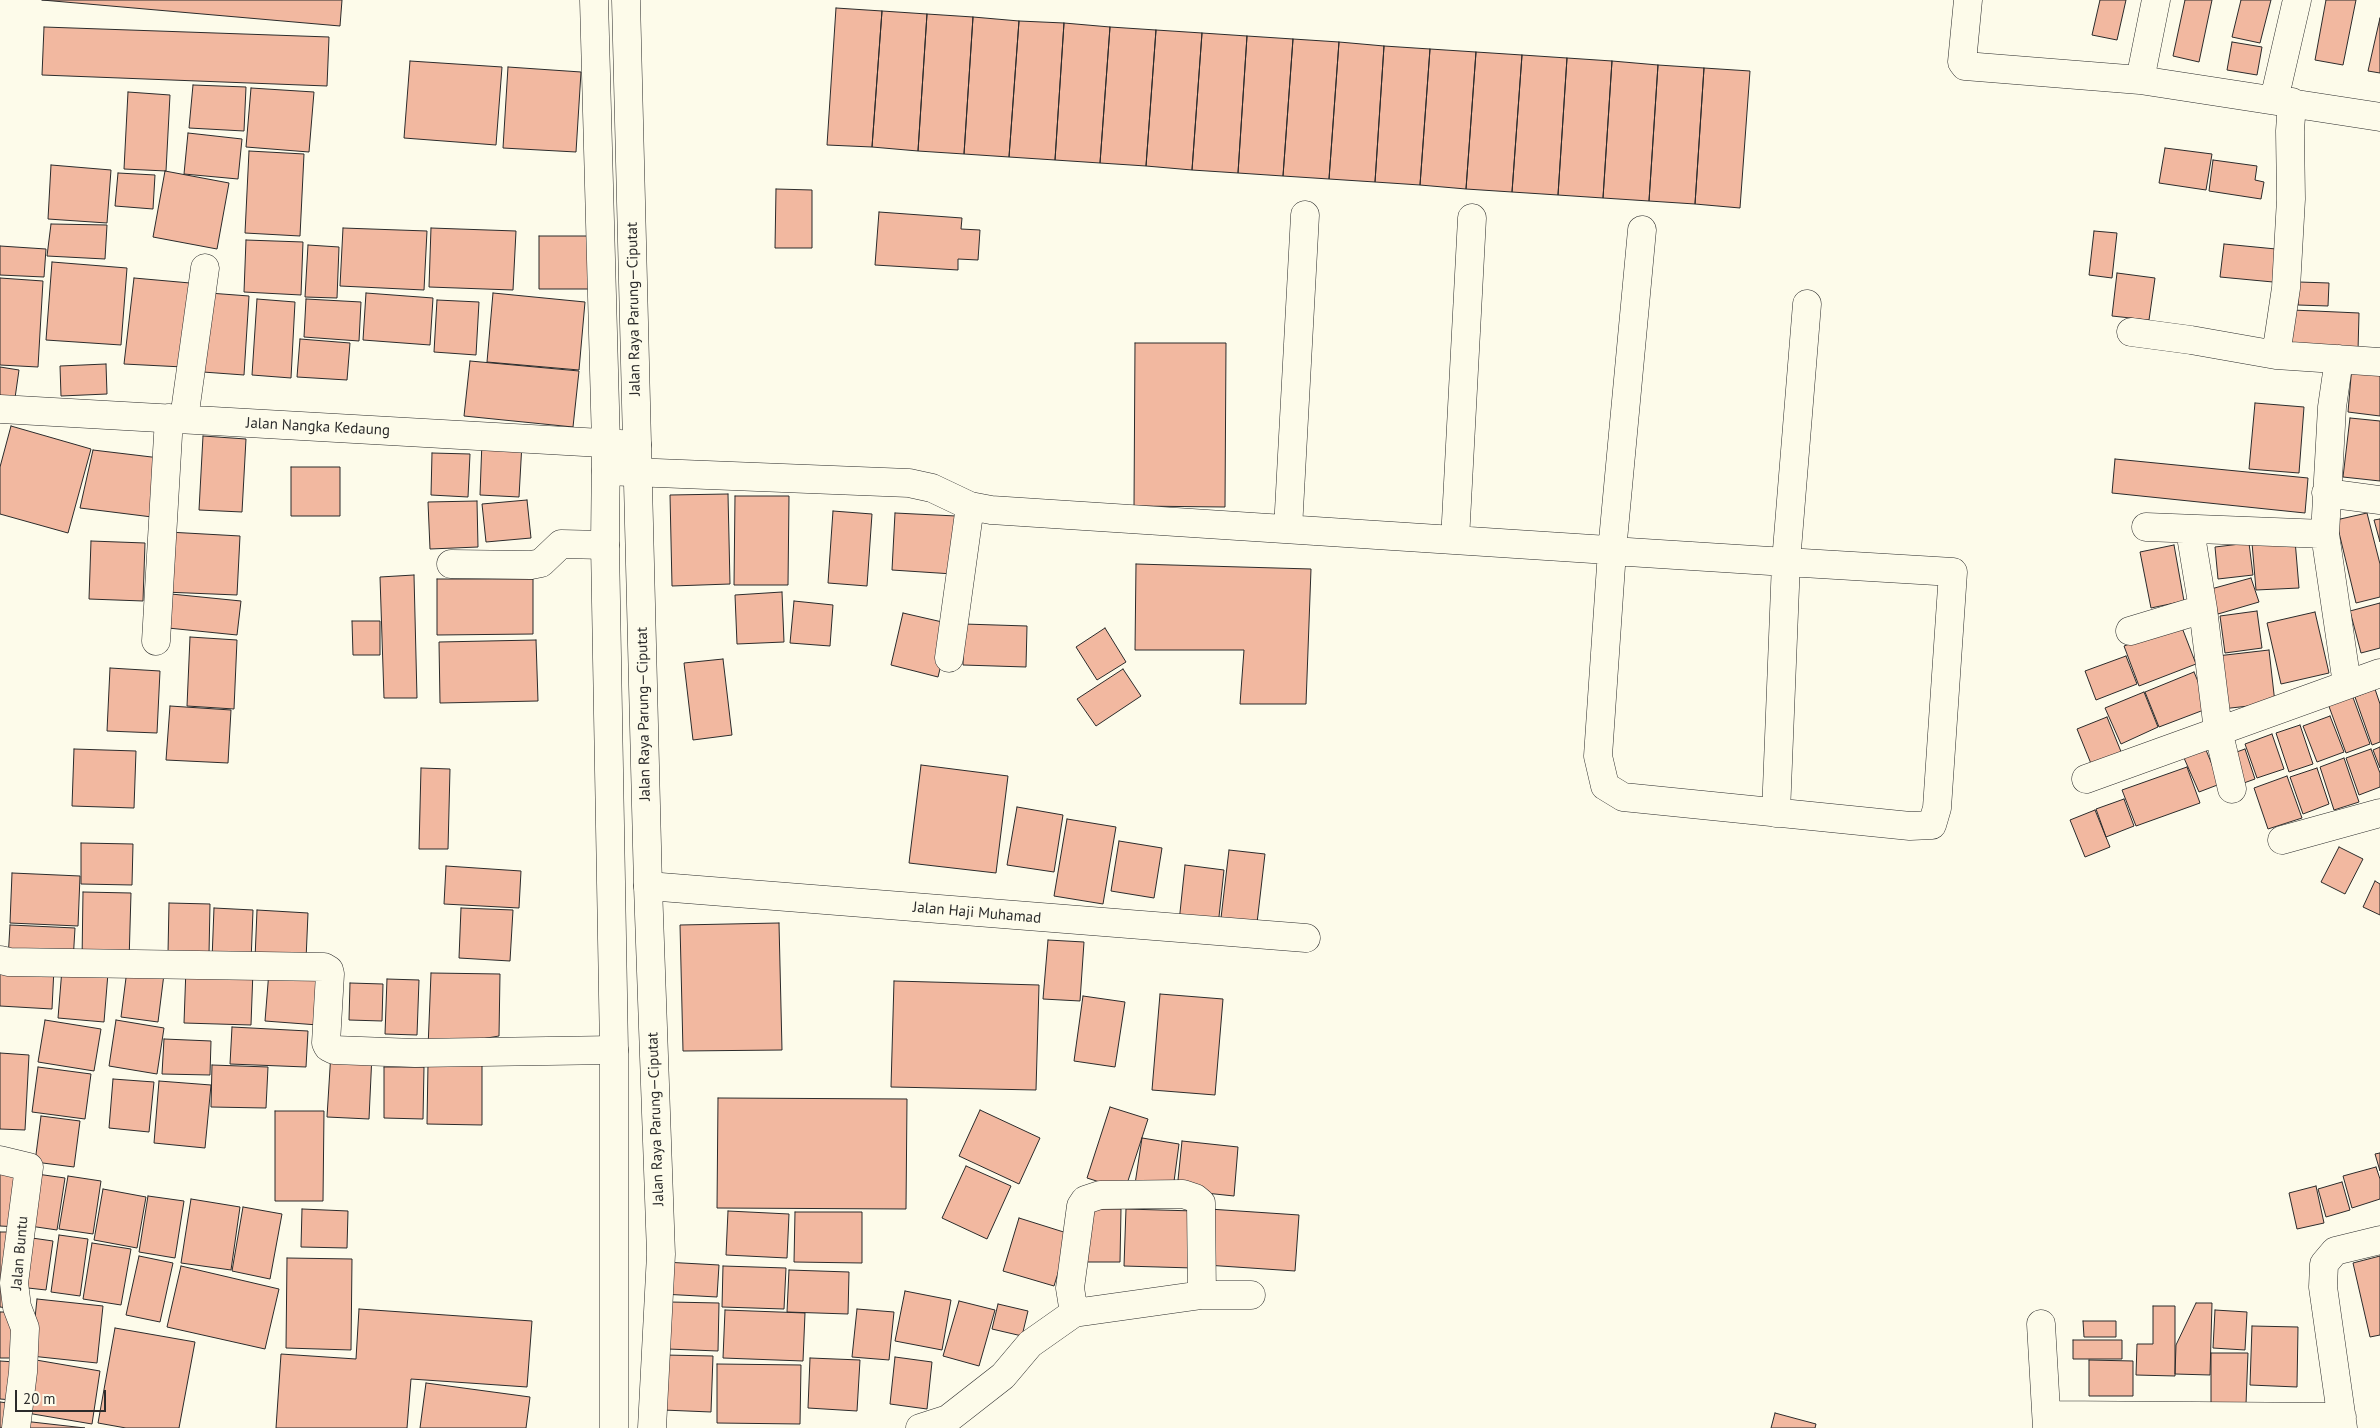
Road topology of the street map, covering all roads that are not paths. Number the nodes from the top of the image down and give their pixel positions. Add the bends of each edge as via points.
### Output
1 (594, 0) edge
2 (626, 0) edge
3 (1968, 0) edge
4 (2156, 0) edge
5 (2297, 0) edge
6 (2140, 80) junction
7 (2283, 101) junction
8 (2380, 117) edge
9 (1306, 214) dead end
10 (1472, 218) dead end
11 (1642, 230) dead end
12 (205, 268) dead end
13 (633, 282) junction
14 (602, 284) junction
15 (1807, 304) dead end
16 (2131, 332) dead end
17 (2276, 355) junction
18 (2339, 359) junction
19 (2380, 362) edge
20 (0, 409) edge
21 (176, 418) junction
22 (637, 444) junction
23 (606, 458) junction
24 (638, 471) junction
25 (2326, 493) junction
26 (2380, 500) edge
27 (970, 506) junction
28 (2146, 527) dead end
29 (1288, 529) junction
30 (2190, 530) junction
31 (2325, 534) junction
32 (1455, 540) junction
33 (605, 545) junction
34 (1612, 551) junction
35 (1786, 562) junction
36 (451, 564) dead end
37 (2203, 609) junction
38 (2130, 631) dead end
39 (156, 641) dead end
40 (949, 658) dead end
41 (2380, 673) edge
42 (2347, 684) junction
43 (2218, 730) junction
44 (2086, 778) dead end
45 (2232, 789) dead end
46 (1776, 813) junction
47 (2380, 813) edge
48 (2282, 840) dead end
49 (648, 886) junction
50 (1306, 938) dead end
51 (0, 960) edge
52 (614, 1050) junction
53 (0, 1160) edge
54 (2380, 1240) edge
55 (1202, 1295) junction
56 (1251, 1295) dead end
57 (1074, 1313) junction
58 (2041, 1324) dead end
59 (2047, 1422) edge
60 (2342, 1422) edge
61 (16, 1428) edge
62 (614, 1428) edge
63 (652, 1428) edge
64 (920, 1428) edge

1 - 14 main road, Jalan Raya Parung—Ciputat
2 - 13 main road, Jalan Raya Parung—Ciputat
3 - 6 main road via 1962,62 1965,66
4 - 6 main road
5 - 7 main road
6 - 7 main road
7 - 8 main road
7 - 17 main road via 2290,130 2291,199 2286,288
9 - 29 main road
10 - 32 main road
11 - 34 main road
12 - 21 main road
13 - 14 main road
13 - 22 main road, Jalan Raya Parung—Ciputat
14 - 23 main road, Jalan Raya Parung—Ciputat
15 - 35 main road
16 - 17 main road
17 - 18 main road
18 - 19 main road
18 - 25 main road
20 - 21 main road, Jalan Nangka Kedaung
21 - 23 main road, Jalan Nangka Kedaung
21 - 39 main road
22 - 23 main road, Jalan Nangka Kedaung
22 - 24 main road, Jalan Raya Parung—Ciputat
23 - 24 main road
23 - 33 main road, Jalan Raya Parung—Ciputat
24 - 27 main road via 909,484 932,488
24 - 49 main road, Jalan Raya Parung—Ciputat
25 - 26 main road
25 - 31 main road
27 - 29 main road
27 - 40 main road
28 - 30 main road
29 - 32 main road
30 - 31 main road
30 - 37 main road
31 - 42 main road
32 - 34 main road
33 - 36 main road via 561,544 541,563 531,566
33 - 52 main road, Jalan Raya Parung—Ciputat
34 - 35 main road
34 - 46 main road via 1598,756 1605,786 1623,797
35 - 46 main road
35 - 46 main road via 1953,572 1937,808 1932,825 1910,826
37 - 38 main road
37 - 43 main road
41 - 42 main road
42 - 43 main road
43 - 44 main road
43 - 45 main road
47 - 48 main road
49 - 50 main road, Jalan Haji Muhamad
49 - 63 main road, Jalan Raya Parung—Ciputat via 661,1254
51 - 52 main road via 324,967 330,974 326,1043 334,1050 416,1053
52 - 62 main road, Jalan Raya Parung—Ciputat
53 - 61 main road, Jalan Buntu via 29,1167 14,1283 16,1306 25,1328
54 - 60 main road via 2335,1251 2324,1264 2323,1287
55 - 56 main road
55 - 57 main road
55 - 57 main road via 1201,1203 1196,1198 1183,1194 1100,1194 1085,1200 1081,1206 1070,1288
57 - 64 main road via 1030,1344 1003,1376 948,1419
58 - 59 main road
59 - 60 main road

